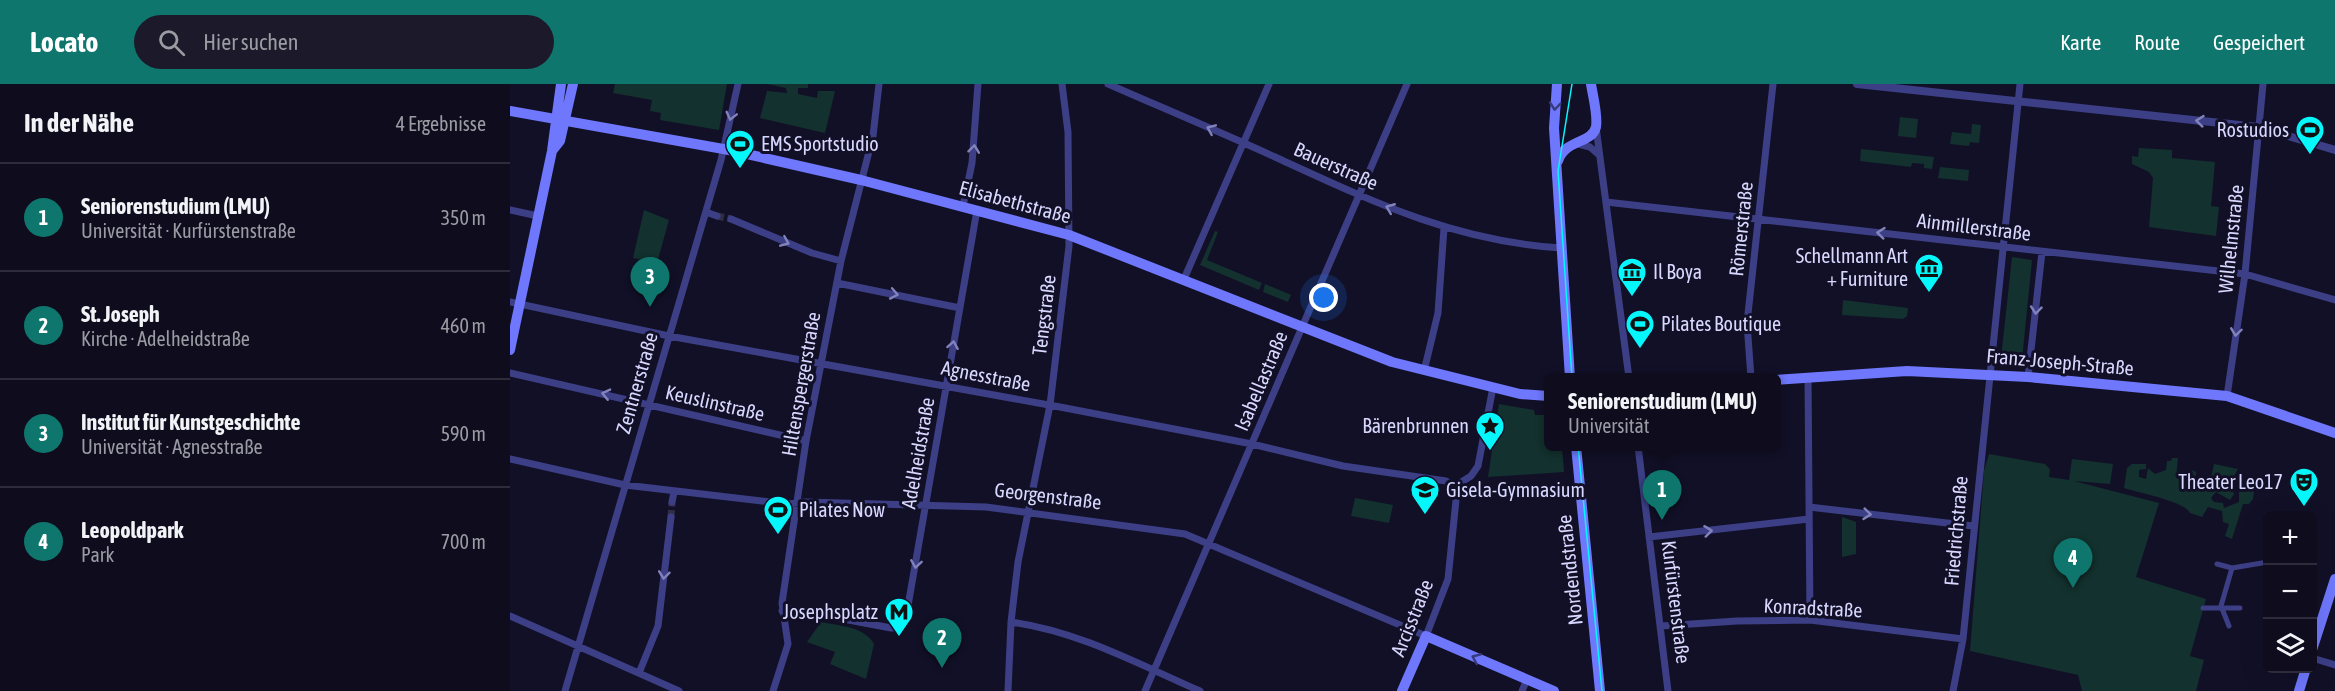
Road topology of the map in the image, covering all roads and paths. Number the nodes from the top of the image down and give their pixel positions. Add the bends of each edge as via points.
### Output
1 (561, 84) edge
2 (573, 84) edge
3 (738, 84) edge
4 (879, 84) edge
5 (978, 84) edge
6 (1062, 84) edge
7 (1108, 84) edge
8 (1269, 84) edge
9 (1407, 84) edge
10 (1557, 84) edge
11 (1591, 84) edge
12 (1773, 84) edge
13 (1857, 84) edge
14 (2020, 84) edge
15 (2263, 84) edge
16 (1124, 87) edge
17 (2018, 101) junction
18 (510, 111) edge
19 (560, 120) junction
20 (1596, 123) junction
21 (2258, 127) junction
22 (1554, 128) junction
23 (1244, 143) junction
24 (1571, 144) junction
25 (724, 149) junction
26 (2335, 150) edge
27 (1600, 158) junction
28 (1557, 167) junction
29 (861, 180) junction
30 (1359, 195) junction
31 (1606, 202) junction
32 (963, 206) junction
33 (510, 210) edge
34 (977, 210) junction
35 (706, 212) junction
36 (538, 216) junction
37 (717, 216) tunnel mouth
38 (731, 219) tunnel mouth
39 (1758, 220) junction
40 (1444, 228) junction
41 (1069, 235) junction
42 (1561, 248) junction
43 (2002, 248) junction
44 (2042, 252) junction
45 (841, 261) junction
46 (2245, 274) junction
47 (1184, 279) junction
48 (837, 283) junction
49 (2335, 300) edge
50 (515, 303) edge
51 (960, 308) junction
52 (1303, 327) junction
53 (669, 336) junction
54 (510, 350) edge
55 (823, 362) junction
56 (1424, 371) junction
57 (510, 373) edge
58 (1570, 373) edge
59 (1628, 373) edge
60 (1751, 373) edge
61 (1988, 373) junction
62 (2028, 376) junction
63 (1808, 377) junction
64 (1781, 380) edge
65 (946, 385) junction
66 (1493, 387) junction
67 (1544, 396) edge
68 (2227, 396) junction
69 (648, 404) junction
70 (1050, 405) junction
71 (2335, 433) edge
72 (806, 441) junction
73 (1252, 444) junction
74 (1576, 451) edge
75 (1638, 451) edge
76 (510, 459) edge
77 (625, 485) junction
78 (1455, 486) junction
79 (674, 492) junction
80 (672, 502) tunnel mouth
81 (798, 503) junction
82 (925, 507) junction
83 (1809, 507) junction
84 (1027, 512) junction
85 (671, 517) tunnel mouth
86 (1809, 519) junction
87 (1972, 526) junction
88 (1649, 537) junction
89 (1209, 543) junction
90 (2263, 563) edge
91 (2217, 564) dead end
92 (2232, 568) junction
93 (2335, 579) edge
94 (2221, 606) junction
95 (2204, 608) dead end
96 (2240, 608) dead end
97 (783, 611) junction
98 (510, 616) edge
99 (1810, 620) junction
100 (1011, 622) junction
101 (1660, 626) junction
102 (2229, 626) dead end
103 (1426, 636) junction
104 (2317, 637) edge
105 (1963, 639) junction
106 (577, 647) junction
107 (2317, 659) edge
108 (2335, 665) edge
109 (1153, 671) junction
110 (639, 673) junction
111 (2305, 673) edge
112 (1527, 679) junction
113 (565, 691) edge
114 (679, 691) edge
115 (773, 691) edge
116 (1008, 691) edge
117 (1145, 691) edge
118 (1200, 691) edge
119 (1402, 691) edge
120 (1522, 691) edge
121 (1554, 691) edge
122 (1600, 691) edge
123 (1668, 691) edge
124 (1953, 691) edge
125 (2299, 691) edge

1 - 19 main road
2 - 19 main road
3 -> 25 street, Zentnerstraße
4 - 29 street, Hiltenspergerstraße via 873,136
32 -> 5 street via 973,153
6 - 41 street, Tengstraße via 1068,132
7 - 16 street, Bauerstraße
8 - 23 street
9 - 30 street, Isabellastraße
10 -> 22 main road
11 - 20 main road
12 - 39 street, Römerstraße
13 - 17 street
14 - 17 street
15 - 21 street, Wilhelmstraße
23 -> 16 street, Bauerstraße
21 -> 17 street
17 - 43 street
18 - 19 main road, Elisabethstraße
19 - 25 main road, Elisabethstraße
19 - 36 main road via 560,141 552,151
20 - 24 main road via 1592,134
20 - 27 street
21 - 26 street
21 - 46 street, Wilhelmstraße
22 - 24 main road via 1563,141
22 - 28 main road
23 - 30 street, Bauerstraße
23 - 47 street
24 - 27 street via 1590,147
24 - 28 main road via 1561,152
25 - 29 main road, Elisabethstraße
25 - 35 street, Zentnerstraße
27 - 31 street
28 - 42 main road
29 - 32 main road, Elisabethstraße
29 - 45 street, Hiltenspergerstraße
40 -> 30 street, Bauerstraße
30 - 52 street, Isabellastraße
31 - 39 street, Ainmillerstraße
31 - 59 street
32 - 34 main road, Elisabethstraße
33 - 36 street
34 - 41 main road, Elisabethstraße
34 - 51 street, Adelheidstraße
35 - 37 street
35 - 53 street, Zentnerstraße
36 - 50 main road
38 -> 45 street via 812,254
43 -> 39 street, Ainmillerstraße
39 - 60 street, Römerstraße via 1747,334
40 - 42 street, Bauerstraße via 1506,243
40 - 56 street via 1438,313
41 - 47 main road, Elisabethstraße
41 - 70 street, Tengstraße
42 - 58 main road
43 - 44 street, Ainmillerstraße
43 - 61 street, Friedrichstraße
44 - 46 street, Ainmillerstraße
44 -> 62 street
45 - 48 street, Hiltenspergerstraße
46 - 49 street, Ainmillerstraße
46 -> 68 street, Wilhelmstraße
47 - 52 main road, Elisabethstraße
48 -> 51 street
48 - 55 street, Hiltenspergerstraße
50 - 53 street, Agnesstraße
50 - 54 main road
65 -> 51 street, Adelheidstraße
52 - 56 main road, Elisabethstraße
52 - 73 street, Isabellastraße
53 - 55 street, Agnesstraße
53 - 69 street, Zentnerstraße
55 - 65 street, Agnesstraße
55 - 72 street, Hiltenspergerstraße
56 - 66 main road, Elisabethstraße
69 -> 57 street, Keuslinstraße
61 - 62 main road, Franz-Joseph-Straße
61 - 63 main road, Franz-Joseph-Straße via 1907,371
61 - 87 street, Friedrichstraße
62 - 68 main road, Franz-Joseph-Straße
63 - 64 main road, Franz-Joseph-Straße
63 - 83 street
65 - 70 street, Agnesstraße
65 - 82 street, Adelheidstraße
66 - 67 main road, Elisabethstraße
66 - 78 street via 1478,466
68 - 71 main road, Franz-Joseph-Straße
69 - 72 street, Keuslinstraße
69 - 77 street, Zentnerstraße
70 - 73 street, Agnesstraße
70 - 84 street, Tengstraße
72 - 81 street, Hiltenspergerstraße
73 - 78 street, Agnesstraße via 1343,466 1446,481
73 - 89 street, Isabellastraße
74 - 122 main road, Nordendstraße
75 - 88 street, Kurfürstenstraße
76 - 77 street, Georgenstraße
77 - 79 street, Georgenstraße
77 - 106 street, Zentnerstraße
78 - 103 street, Arcisstraße via 1447,583
79 - 80 street
79 - 81 street, Georgenstraße
81 - 82 street, Georgenstraße
81 - 97 street, Hiltenspergerstraße
82 - 84 street, Georgenstraße
82 -> 97 street, Adelheidstraße via 907,617 898,628 790,609
83 - 86 street
83 -> 87 street
84 - 89 street, Georgenstraße via 1156,528
84 - 100 street, Tengstraße
85 -> 110 street via 658,626
88 -> 86 street
86 - 99 street
87 - 105 street, Friedrichstraße
88 - 101 street, Kurfürstenstraße
89 - 103 street, Georgenstraße
89 - 109 street, Isabellastraße
90 - 92 street
91 - 92 street
92 - 94 street
93 - 104 main road
94 - 95 street
94 - 96 street
94 - 102 street
97 - 115 street, Hiltenspergerstraße via 788,644
98 - 106 street
99 - 101 street, Konradstraße
99 - 105 street, Konradstraße
100 - 109 street via 1052,629
100 - 116 street, Tengstraße
101 - 123 street, Kurfürstenstraße
112 -> 103 main road, Georgenstraße
103 - 119 main road, Arcisstraße
105 - 124 street, Friedrichstraße
106 - 110 street
106 - 113 street, Zentnerstraße
107 - 108 street
109 - 117 street, Isabellastraße
109 - 118 street
110 - 114 street
111 - 125 main road
112 - 120 street
112 - 121 main road, Georgenstraße

